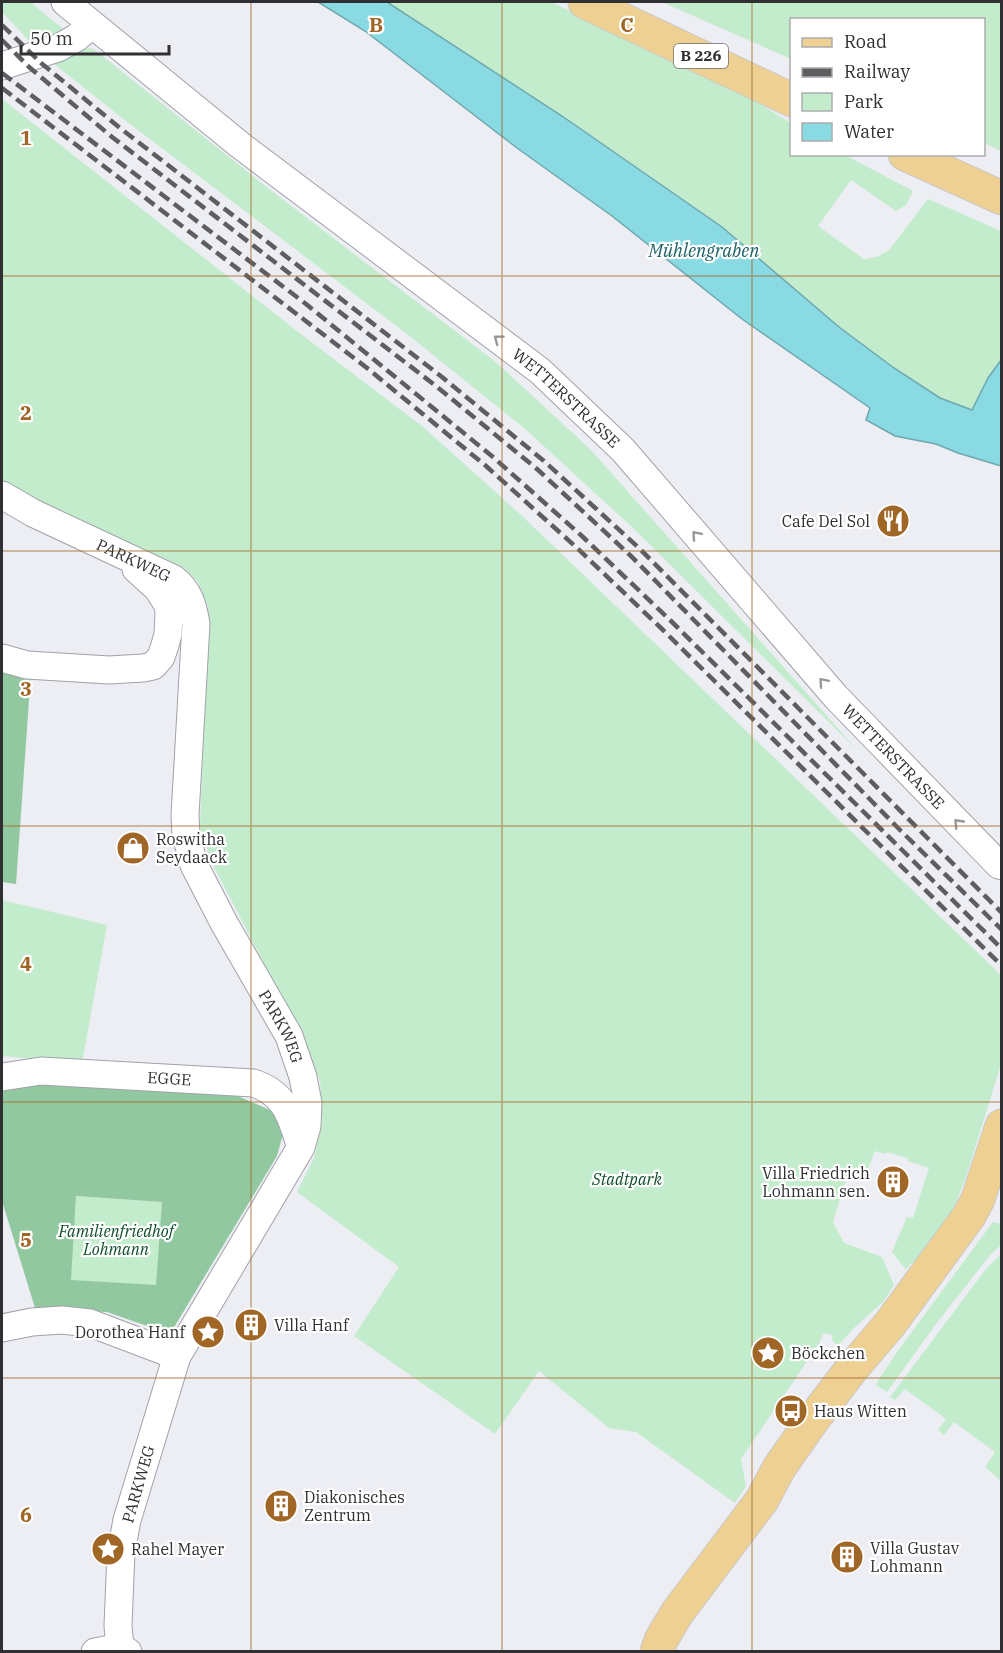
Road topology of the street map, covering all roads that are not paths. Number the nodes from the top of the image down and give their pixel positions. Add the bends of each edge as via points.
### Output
1 (65, 2) edge
2 (585, 2) edge
3 (92, 25) junction
4 (2, 66) edge
5 (790, 99) edge
6 (909, 156) edge
7 (1002, 198) edge
8 (2, 495) edge
9 (129, 558) junction
10 (2, 658) edge
11 (1002, 866) edge
12 (2, 1077) edge
13 (1002, 1126) edge
14 (301, 1147) junction
15 (2, 1328) edge
16 (177, 1356) junction
17 (114, 1650) edge
18 (657, 1652) edge

1 - 3 street, WETTERSTRASSE
2 - 5 main road, B 226
3 - 4 street via 58,48
11 -> 3 street, WETTERSTRASSE via 836,697 623,450 540,371 240,145
6 - 7 main road
8 - 9 street, PARKWEG
9 - 10 street via 168,605 168,634 161,657 153,666 98,669 27,665
9 - 14 street, PARKWEG via 181,584 193,605 196,624 186,835 194,865 289,1036 308,1103
12 - 14 street, EGGE via 41,1071 253,1083 274,1093 286,1106
13 - 18 main road via 969,1216 779,1468 762,1500 677,1613
14 - 16 street, PARKWEG
15 - 16 street via 62,1320 90,1323
16 - 17 street, PARKWEG via 127,1520

